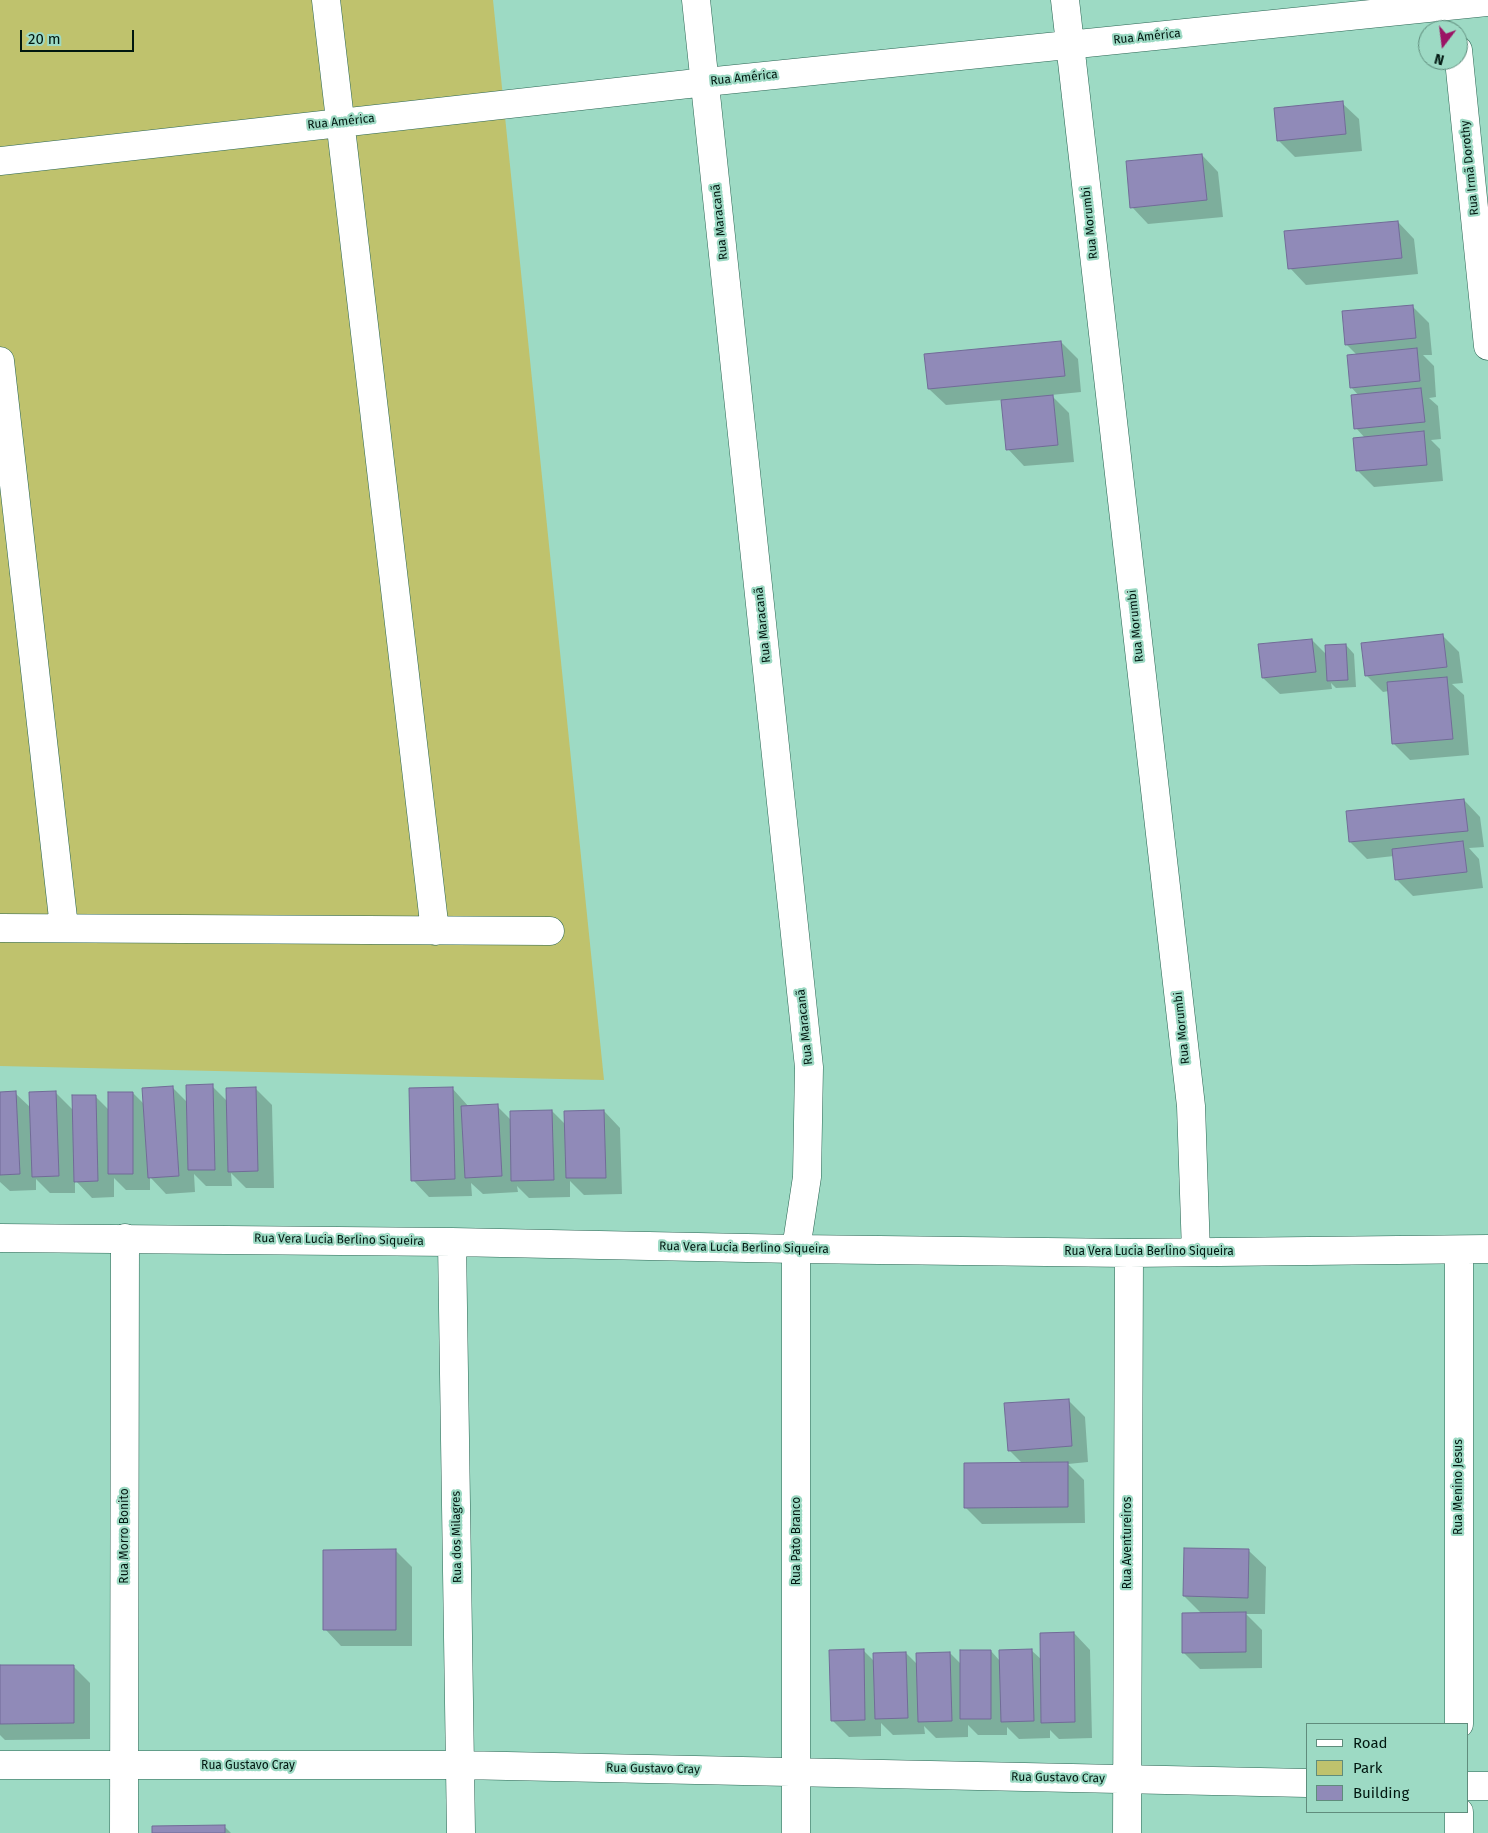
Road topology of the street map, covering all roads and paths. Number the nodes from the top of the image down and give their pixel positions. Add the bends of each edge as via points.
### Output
1 (326, 0) edge
2 (696, 0) edge
3 (1065, 0) edge
4 (1488, 2) edge
5 (1454, 12) edge
6 (1070, 45) junction
7 (1460, 70) edge
8 (706, 82) junction
9 (341, 122) junction
10 (0, 161) edge
11 (1488, 346) edge
12 (0, 361) edge
13 (64, 927) junction
14 (0, 928) edge
15 (435, 931) junction
16 (550, 931) dead end
17 (0, 1238) edge
18 (125, 1238) junction
19 (452, 1242) junction
20 (796, 1249) junction
21 (1488, 1249) edge
22 (1459, 1250) junction
23 (1196, 1252) junction
24 (1129, 1253) junction
25 (1459, 1723) edge
26 (0, 1764) edge
27 (460, 1765) junction
28 (124, 1766) junction
29 (797, 1772) junction
30 (1128, 1779) junction
31 (1306, 1783) edge
32 (1468, 1786) edge
33 (1488, 1786) edge
34 (1459, 1813) edge
35 (124, 1833) edge
36 (460, 1833) edge
37 (796, 1833) edge
38 (1127, 1833) edge
39 (1459, 1833) edge

1 - 9 street
2 - 8 street, Rua Maracanã
3 - 6 street, Rua Morumbi
4 - 5 street, Rua América
5 - 6 street, Rua América
6 - 8 street, Rua América
6 - 23 street, Rua Morumbi via 1191,1106
7 - 11 street, Rua Irmã Dorothy
8 - 9 street, Rua América
8 - 20 street, Rua Maracanã via 809,1066 807,1177
9 - 10 street, Rua América
9 - 15 street
12 - 13 street
13 - 14 street
13 - 15 street
15 - 16 street
17 - 18 street, Rua Vera Lucia Berlino Siqueira
18 - 19 street, Rua Vera Lucia Berlino Siqueira
18 - 28 street, Rua Morro Bonito
19 - 20 street, Rua Vera Lucia Berlino Siqueira
19 - 27 street, Rua dos Milagres
20 - 24 street, Rua Vera Lucia Berlino Siqueira
20 - 29 street, Rua Pato Branco
21 - 22 street, Rua Vera Lucia Berlino Siqueira
22 - 23 street, Rua Vera Lucia Berlino Siqueira
22 - 25 street, Rua Menino Jesus
23 - 24 street, Rua Vera Lucia Berlino Siqueira
24 - 30 street, Rua Aventureiros
26 - 28 street, Rua Gustavo Cray
27 - 28 street, Rua Gustavo Cray
27 - 29 street, Rua Gustavo Cray
27 - 36 street, Rua dos Milagres
28 - 35 street, Rua Morro Bonito
29 - 30 street, Rua Gustavo Cray
29 - 37 street, Rua Pato Branco
30 - 31 street, Rua Gustavo Cray
30 - 38 street, Rua Aventureiros
32 - 33 street
34 - 39 street

